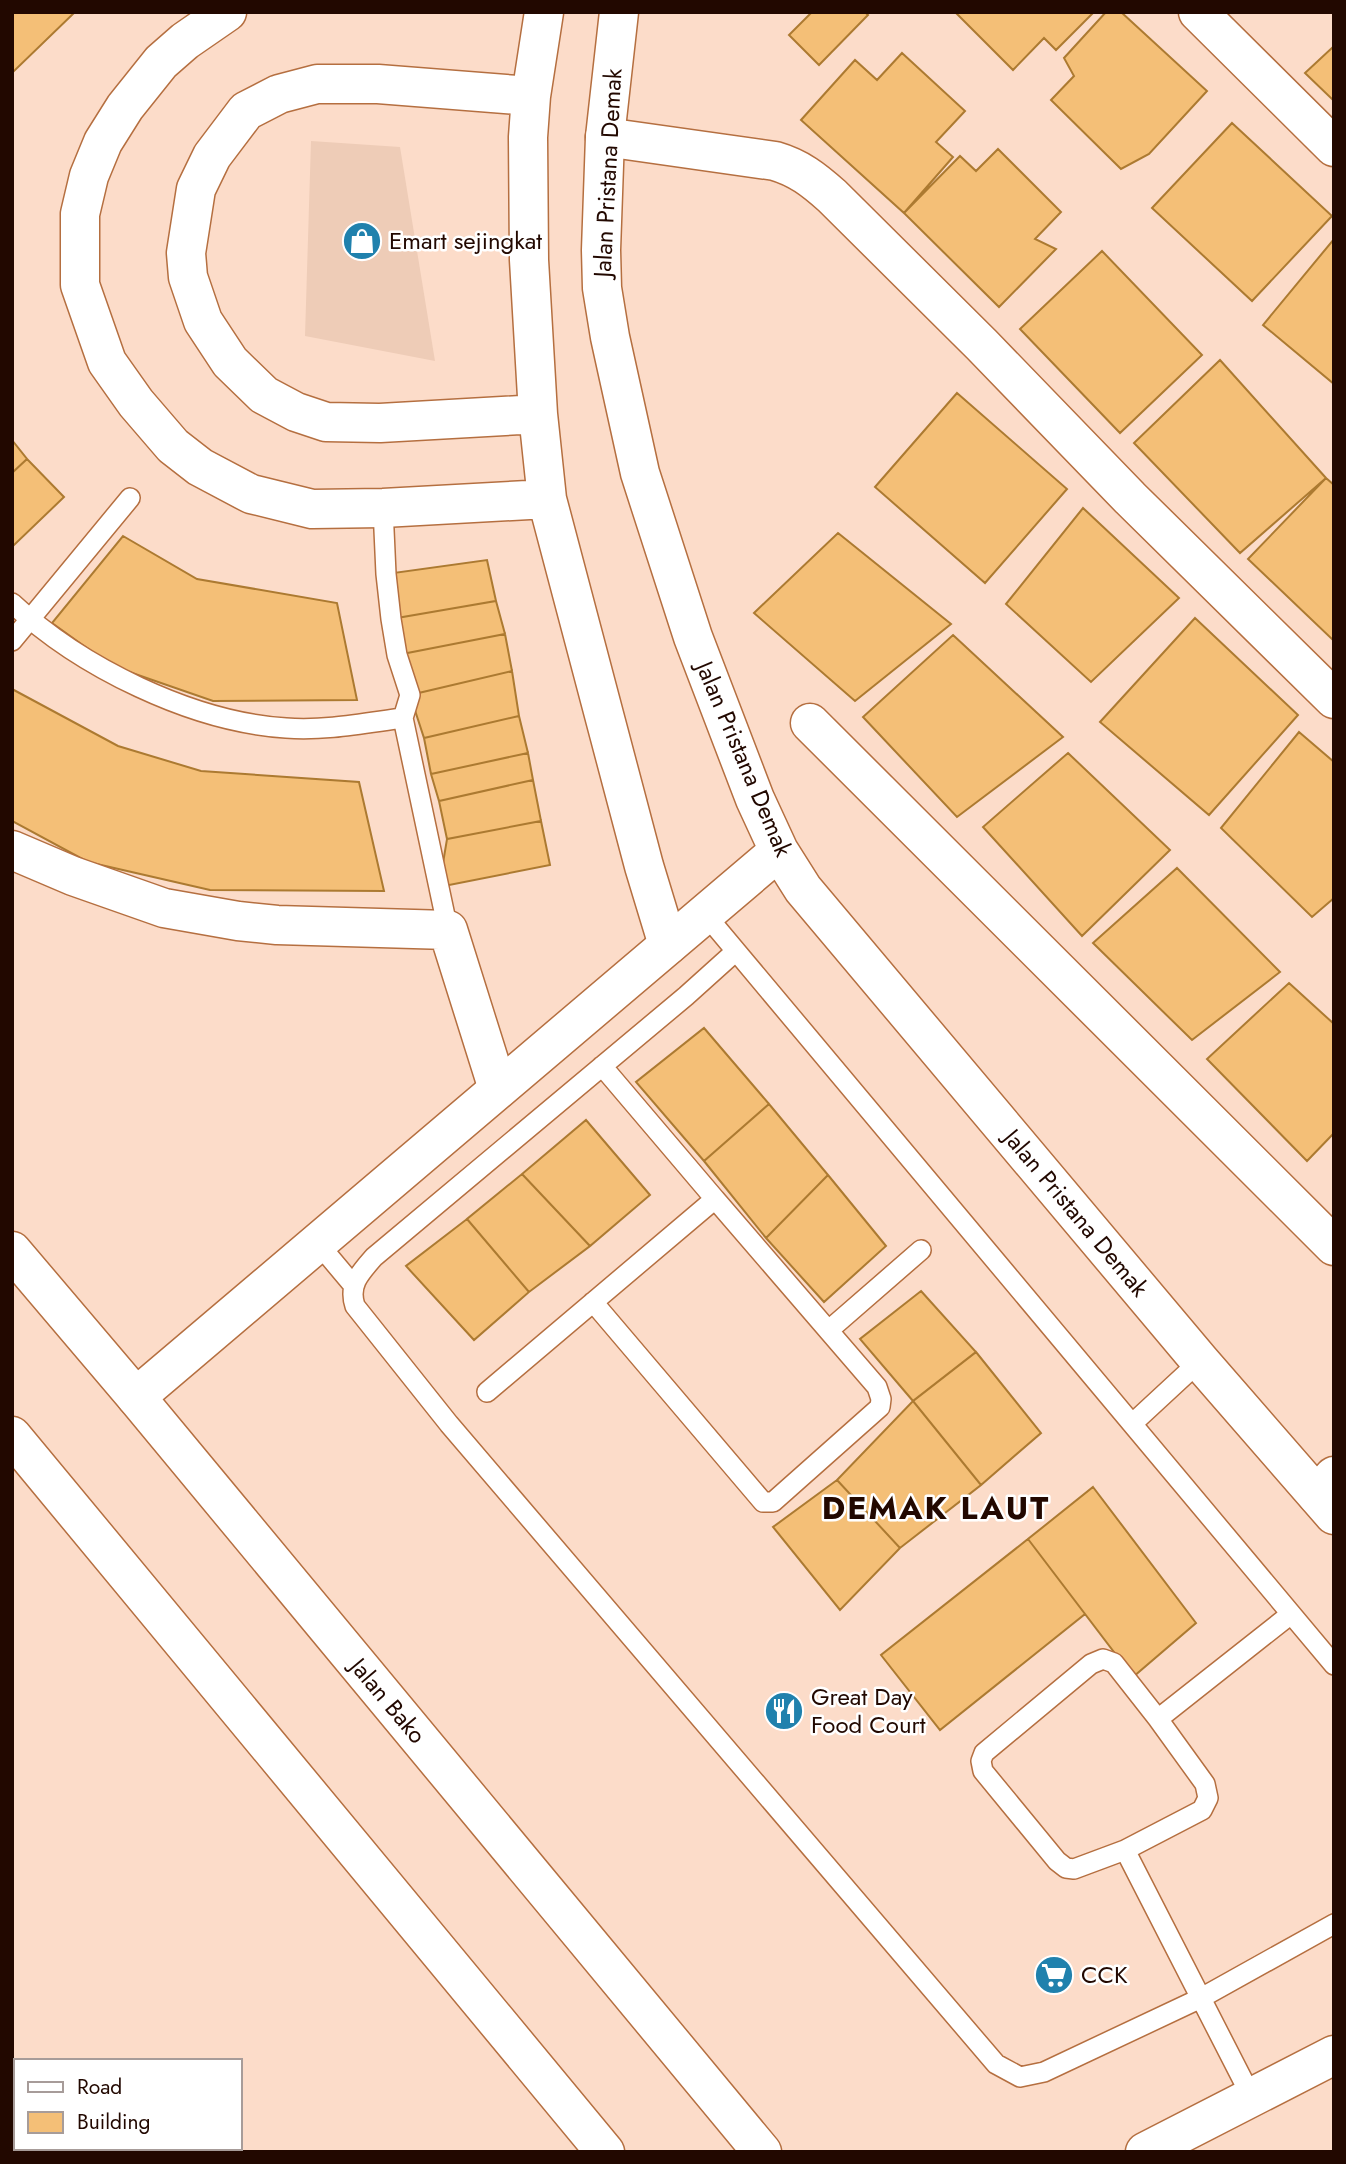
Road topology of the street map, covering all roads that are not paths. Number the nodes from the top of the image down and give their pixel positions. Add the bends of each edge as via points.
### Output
1 (227, 12) edge
2 (544, 12) edge
3 (619, 12) edge
4 (1198, 12) edge
5 (531, 96) junction
6 (605, 137) junction
7 (1334, 147) edge
8 (538, 414) junction
9 (130, 498) dead end
10 (547, 499) junction
11 (383, 508) junction
12 (12, 603) edge
13 (30, 620) junction
14 (12, 641) edge
15 (1334, 699) edge
16 (403, 718) junction
17 (810, 723) dead end
18 (12, 850) edge
19 (779, 851) junction
20 (705, 914) junction
21 (447, 930) junction
22 (668, 945) junction
23 (736, 951) junction
24 (602, 1066) junction
25 (498, 1089) junction
26 (715, 1199) junction
27 (317, 1242) junction
28 (1334, 1247) edge
29 (921, 1250) dead end
30 (12, 1251) edge
31 (353, 1285) junction
32 (593, 1303) junction
33 (829, 1330) junction
34 (1200, 1360) junction
35 (487, 1392) dead end
36 (136, 1396) junction
37 (1133, 1423) junction
38 (12, 1436) edge
39 (1328, 1495) edge
40 (1291, 1614) junction
41 (1334, 1665) edge
42 (1158, 1719) junction
43 (1125, 1850) junction
44 (1334, 1924) edge
45 (1201, 1998) junction
46 (1334, 2055) edge
47 (1252, 2098) junction
48 (605, 2152) edge
49 (762, 2152) edge
50 (1145, 2152) edge

1 - 11 street via 161,62 103,142 80,214 80,285 107,362 173,446 200,467 251,494 312,509
2 - 5 street
3 - 6 street, Jalan Pristana Demak
4 - 7 street
5 - 8 street via 529,260
5 - 8 street via 378,84 317,85 279,94 246,111 212,156 196,189 186,253 188,277 204,321 230,362 264,395 296,412 326,422 380,423
6 - 15 street via 775,161 807,174
6 - 19 street, Jalan Pristana Demak via 603,288 640,473 693,637
8 - 10 street
9 - 13 lane
10 - 11 street
10 - 22 street
11 - 16 lane via 391,619 410,695
12 - 13 lane
13 - 14 lane
13 - 16 lane via 71,650 139,686 226,717 312,729
16 - 21 lane
17 - 28 street
18 - 21 street via 164,908 278,925
19 - 20 street
19 - 34 street, Jalan Pristana Demak via 803,889
20 - 22 street
20 - 23 lane
21 - 25 street
22 - 25 street
23 - 24 lane
23 - 37 lane
24 - 26 lane
24 - 31 lane via 374,1258
25 - 27 street
26 - 32 lane
26 - 33 lane
27 - 31 lane
27 - 36 street
29 - 33 lane
30 - 36 street, Jalan Bako
31 - 45 lane via 355,1306 449,1424 996,2064 1020,2077 1044,2072
32 - 33 lane via 763,1502 773,1502 880,1407 877,1387
32 - 35 lane
34 - 37 lane
34 - 39 street, Jalan Pristana Demak
36 - 49 street, Jalan Bako
37 - 40 lane
38 - 48 street
40 - 41 lane
40 - 42 lane
42 - 43 lane via 1205,1784 1208,1798 1202,1810
42 - 43 lane via 1114,1663 1103,1659 1091,1664 984,1753 981,1761 983,1771 1066,1868 1074,1870
43 - 45 lane
44 - 45 lane
45 - 47 lane
46 - 47 street
47 - 50 street

